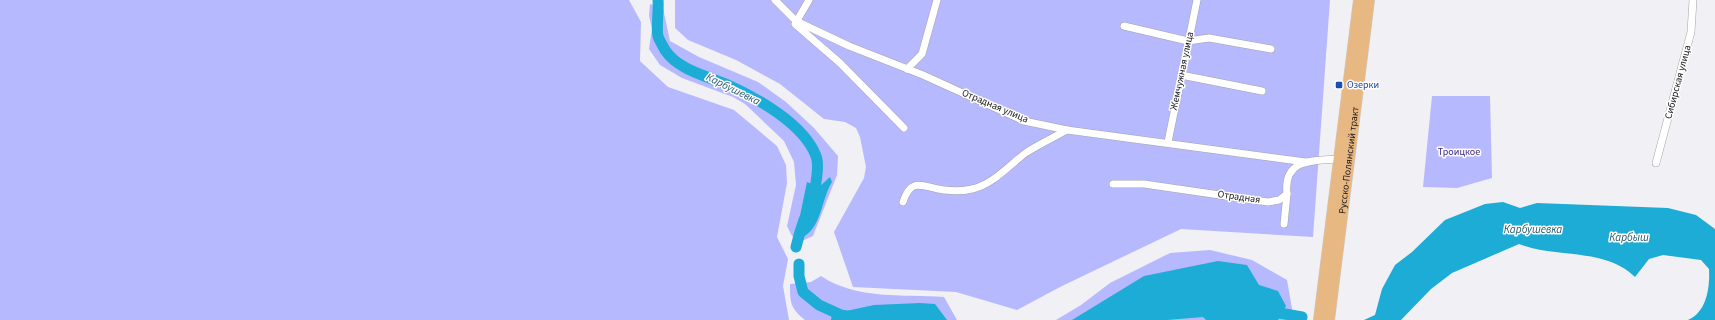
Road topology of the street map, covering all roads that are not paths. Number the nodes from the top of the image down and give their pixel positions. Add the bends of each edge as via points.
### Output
1 (775, 0) edge
2 (809, 0) edge
3 (937, 0) edge
4 (1197, 0) edge
5 (1359, 0) edge
6 (1370, 0) edge
7 (1693, 0) edge
8 (796, 21) junction
9 (1124, 26) dead end
10 (1188, 41) junction
11 (1271, 49) dead end
12 (907, 68) junction
13 (1181, 74) junction
14 (1262, 91) dead end
15 (904, 128) dead end
16 (1067, 130) junction
17 (1168, 142) junction
18 (1339, 159) junction
19 (1306, 162) junction
20 (1656, 163) dead end
21 (1113, 184) dead end
22 (1287, 194) junction
23 (903, 202) dead end
24 (1284, 224) dead end
25 (1319, 320) edge
26 (1329, 320) edge

1 - 8 street, Отрадная улица
2 - 8 street
3 - 12 street via 922,54
4 - 10 street, Жемчужная улица
5 - 18 main road, Русско-Полянский тракт
6 - 26 main road, Русско-Полянский тракт
7 - 20 street, Сибирская улица via 1691,32
8 - 12 street, Отрадная улица via 849,46
8 - 15 street via 795,24 840,63
9 - 10 street
10 - 11 street via 1209,38
10 - 13 street, Жемчужная улица
12 - 16 street, Отрадная улица via 1024,120
13 - 14 street
13 - 17 street, Жемчужная улица
16 - 17 street, Отрадная улица
16 - 23 street via 1027,153 1002,174 972,189 944,190 916,185 907,191
17 - 19 street, Отрадная улица
18 - 19 street
18 - 25 main road, Русско-Полянский тракт
19 - 22 street via 1292,168 1286,186
21 - 22 street, Отрадная via 1144,184 1268,202 1279,200
22 - 24 street

